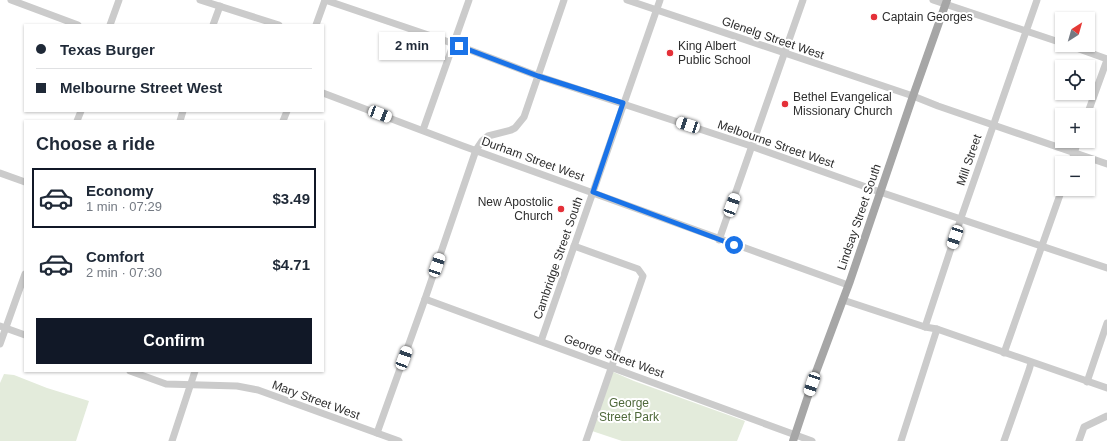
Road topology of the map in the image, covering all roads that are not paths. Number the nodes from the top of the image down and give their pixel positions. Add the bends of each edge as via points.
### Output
1 (11, 0) edge
2 (119, 0) edge
3 (200, 0) edge
4 (325, 0) edge
5 (469, 0) edge
6 (564, 0) edge
7 (627, 0) edge
8 (660, 0) edge
9 (803, 0) edge
10 (934, 0) edge
11 (1037, 0) edge
12 (946, 2) edge
13 (220, 6) junction
14 (656, 10) junction
15 (75, 24) edge
16 (110, 24) edge
17 (213, 24) edge
18 (276, 24) edge
19 (316, 24) edge
20 (1026, 31) junction
21 (1055, 41) edge
22 (454, 44) junction
23 (1086, 52) edge
24 (784, 53) junction
25 (1107, 60) edge
26 (538, 76) junction
27 (324, 93) edge
28 (913, 96) junction
29 (623, 103) junction
30 (1090, 108) edge
31 (993, 125) junction
32 (424, 130) junction
33 (752, 146) junction
34 (1076, 148) edge
35 (476, 150) junction
36 (1074, 153) junction
37 (1073, 156) edge
38 (1107, 164) edge
39 (0, 174) edge
40 (24, 182) edge
41 (593, 192) junction
42 (880, 192) junction
43 (1060, 196) edge
44 (961, 218) junction
45 (719, 240) junction
46 (574, 246) junction
47 (1042, 246) junction
48 (1107, 268) edge
49 (24, 276) edge
50 (848, 286) junction
51 (425, 299) junction
52 (843, 300) junction
53 (1107, 323) edge
54 (3, 327) edge
55 (925, 327) junction
56 (937, 329) junction
57 (24, 335) edge
58 (541, 341) junction
59 (0, 344) edge
60 (1004, 353) junction
61 (1030, 363) junction
62 (612, 367) junction
63 (133, 372) edge
64 (196, 372) edge
65 (1087, 382) junction
66 (190, 385) junction
67 (1107, 388) edge
68 (1107, 416) edge
69 (377, 433) junction
70 (794, 438) edge
71 (172, 441) edge
72 (399, 441) edge
73 (586, 441) edge
74 (812, 441) edge
75 (900, 441) edge
76 (1004, 441) edge
77 (1079, 441) edge

1 - 15 street
2 - 16 street
3 - 13 street
4 - 19 street
4 - 22 street, Melbourne Street West
5 - 22 street
6 - 26 street
7 - 14 street, Glenelg Street West
8 - 14 street, Cambridge Street South
9 - 24 street
10 - 12 street
11 - 20 street, Mill Street
12 - 20 street
12 - 28 main road, Lindsay Street South
13 - 17 street
13 - 18 street
14 - 24 street, Glenelg Street West
14 - 29 street, Cambridge Street South
20 - 21 street
20 - 31 street, Mill Street
22 - 26 street, Melbourne Street West
22 - 32 street
23 - 25 street
24 - 28 street, Glenelg Street West
24 - 33 street
25 - 30 street
26 - 29 street, Melbourne Street West
26 - 35 street via 524,117 518,125 511,130 488,136
27 - 32 street, Durham Street West
28 - 31 street, Glenelg Street West
28 - 42 main road, Lindsay Street South
29 - 33 street, Melbourne Street West
29 - 41 street, Cambridge Street South
31 - 36 street, Glenelg Street West
31 - 44 street, Mill Street
32 - 35 street, Durham Street West
33 - 42 street, Melbourne Street West
33 - 45 street
34 - 36 street
35 - 41 street, Durham Street West
35 - 51 street
36 - 37 street
36 - 38 street, Glenelg Street West
39 - 40 street
41 - 45 street, Durham Street West
41 - 46 street, Cambridge Street South
42 - 44 street, Melbourne Street West
42 - 50 main road, Lindsay Street South
43 - 47 street
44 - 47 street, Melbourne Street West
44 - 55 street, Mill Street
45 - 50 street, Durham Street West
46 - 58 street, Cambridge Street South
46 - 62 street via 638,269 643,276
47 - 48 street, Melbourne Street West
47 - 60 street
49 - 54 street
50 - 52 main road, Lindsay Street South
51 - 58 street, George Street West
51 - 69 street
52 - 55 street
52 - 70 main road, Lindsay Street South
53 - 65 street
54 - 57 street
54 - 59 street
55 - 56 street
56 - 60 street
56 - 75 street
58 - 62 street, George Street West
60 - 61 street
61 - 65 street
61 - 76 street
62 - 70 street, George Street West
62 - 73 street
63 - 66 street, Mary Street West via 166,384
64 - 66 street
65 - 67 street
66 - 69 street, Mary Street West via 238,386 258,390
66 - 71 street
68 - 77 street via 1084,427
69 - 72 street, Mary Street West
70 - 74 street, George Street West

